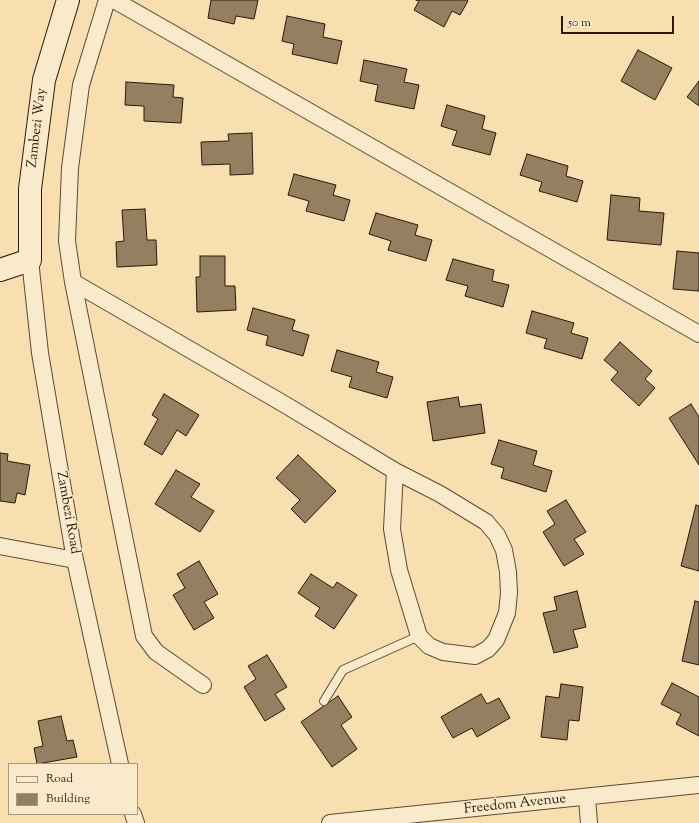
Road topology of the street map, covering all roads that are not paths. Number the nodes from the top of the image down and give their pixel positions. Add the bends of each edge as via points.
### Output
1 (68, 0) edge
2 (107, 0) edge
3 (114, 0) edge
4 (30, 260) junction
5 (0, 270) edge
6 (72, 282) junction
7 (699, 334) edge
8 (395, 471) junction
9 (0, 546) edge
10 (75, 560) junction
11 (419, 636) junction
12 (203, 685) dead end
13 (324, 701) dead end
14 (120, 763) edge
15 (699, 785) edge
16 (586, 798) junction
17 (330, 823) edge
18 (589, 823) edge

1 - 4 main road, Zambezi Way via 44,80 30,189
2 - 6 street via 81,85 71,161 67,241
3 - 7 street
4 - 5 main road
4 - 10 street, Zambezi Road via 40,353
6 - 8 street
6 - 12 street via 144,636 156,652
8 - 11 street via 392,528 399,570
8 - 11 street via 486,522 497,535 504,550 508,572 507,613 496,640 488,649 475,656 454,655 429,646
9 - 10 street
10 - 14 street, Zambezi Road
11 - 13 lane via 343,670
15 - 16 street, Freedom Avenue
16 - 17 street, Freedom Avenue
16 - 18 street

